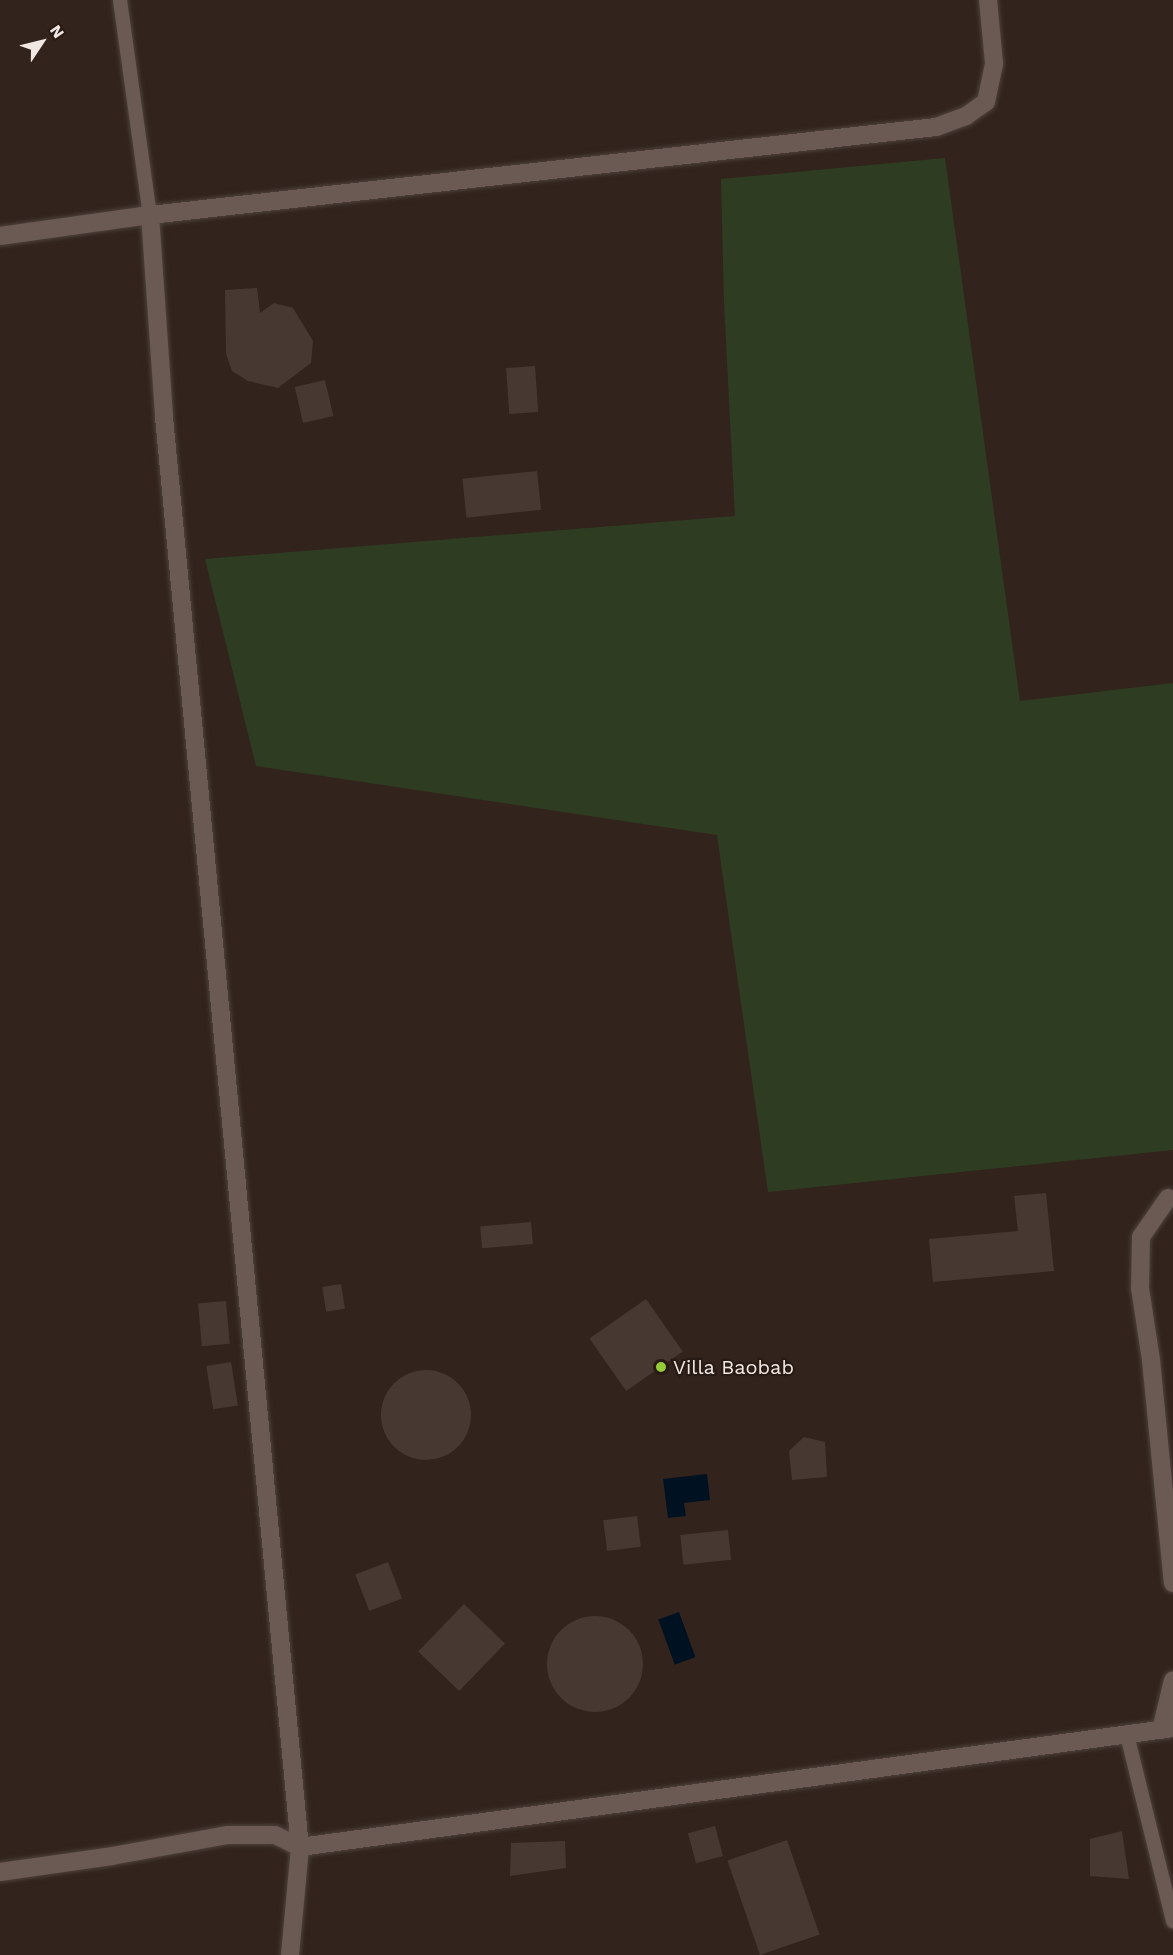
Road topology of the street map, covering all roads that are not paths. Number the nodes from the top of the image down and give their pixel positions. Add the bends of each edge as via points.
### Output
1 (120, 0) edge
2 (988, 0) edge
3 (150, 215) junction
4 (0, 236) edge
5 (1168, 1198) dead end
6 (1173, 1583) edge
7 (1173, 1680) edge
8 (1167, 1729) edge
9 (1127, 1735) junction
10 (300, 1847) junction
11 (0, 1872) edge
12 (1173, 1921) edge
13 (291, 1955) edge

1 - 3 lane
2 - 3 street via 994,63 986,102 966,116 936,127
3 - 4 street
3 - 10 street via 165,429
5 - 6 street via 1141,1237 1140,1288
7 - 8 street
8 - 9 street
9 - 10 street
9 - 12 lane
10 - 11 street via 275,1835 228,1835
10 - 13 street

